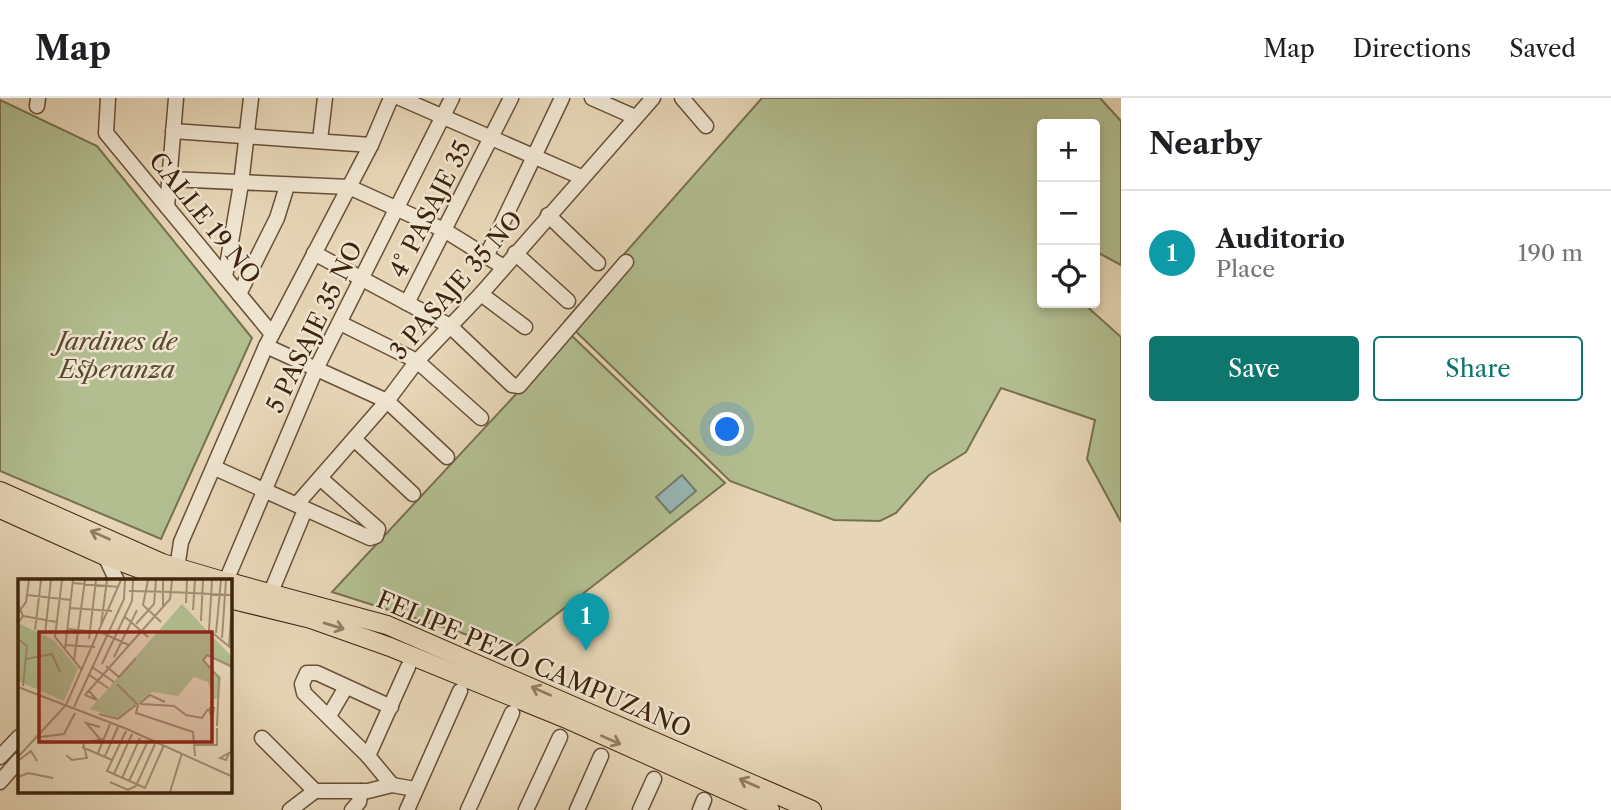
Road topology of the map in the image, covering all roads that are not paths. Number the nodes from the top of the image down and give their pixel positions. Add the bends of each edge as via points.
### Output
1 (108, 98) edge
2 (176, 98) edge
3 (251, 98) edge
4 (325, 98) edge
5 (391, 98) edge
6 (400, 98) edge
7 (452, 98) edge
8 (511, 98) edge
9 (562, 98) edge
10 (593, 98) edge
11 (653, 98) edge
12 (682, 98) edge
13 (442, 117) junction
14 (635, 117) junction
15 (706, 126) dead end
16 (173, 131) junction
17 (246, 135) junction
18 (492, 138) junction
19 (320, 140) junction
20 (371, 145) junction
21 (533, 156) junction
22 (581, 177) junction
23 (169, 179) junction
24 (241, 184) junction
25 (287, 186) junction
26 (349, 187) junction
27 (167, 207) junction
28 (399, 210) junction
29 (548, 215) junction
30 (444, 230) junction
31 (314, 253) junction
32 (515, 253) junction
33 (487, 256) junction
34 (625, 262) dead end
35 (598, 263) dead end
36 (502, 266) junction
37 (225, 277) junction
38 (361, 280) junction
39 (239, 294) junction
40 (481, 294) junction
41 (568, 301) dead end
42 (407, 303) junction
43 (340, 323) junction
44 (450, 326) junction
45 (525, 327) dead end
46 (269, 340) junction
47 (417, 361) junction
48 (316, 369) junction
49 (387, 401) junction
50 (481, 418) dead end
51 (354, 439) junction
52 (447, 457) dead end
53 (215, 468) junction
54 (320, 478) junction
55 (263, 489) junction
56 (0, 491) edge
57 (413, 494) dead end
58 (301, 507) junction
59 (0, 509) edge
60 (105, 556) junction
61 (164, 575) edge
62 (116, 579) edge
63 (205, 579) edge
64 (227, 579) edge
65 (231, 582) edge
66 (271, 592) junction
67 (231, 599) edge
68 (408, 667) dead end
69 (346, 687) junction
70 (460, 691) dead end
71 (391, 707) junction
72 (512, 713) dead end
73 (329, 716) junction
74 (560, 737) dead end
75 (18, 738) edge
76 (262, 738) dead end
77 (368, 756) junction
78 (601, 756) dead end
79 (0, 757) edge
80 (18, 761) edge
81 (654, 779) dead end
82 (0, 782) edge
83 (392, 785) junction
84 (415, 789) junction
85 (315, 790) junction
86 (361, 791) junction
87 (290, 810) edge
88 (352, 810) edge
89 (407, 810) edge
90 (468, 810) edge
91 (526, 810) edge
92 (577, 810) edge
93 (640, 810) edge
94 (770, 810) edge
95 (812, 810) edge

1 - 27 street, CALLE 19 NO via 105,130
2 - 16 street
3 - 17 street
4 - 19 street
5 - 20 street
6 - 13 street
7 - 13 street, 5 PASAJE 35 NO
8 - 18 street, 4° PASAJE 35
9 - 21 street
10 - 14 street
11 - 14 street, 3 PASAJE 35 NO
12 - 15 street
13 - 18 street
13 - 28 street, 5 PASAJE 35 NO
14 - 22 street, 3 PASAJE 35 NO
16 - 17 street
16 - 23 street
17 - 19 street
17 - 24 street
18 - 21 street
18 - 30 street, 4° PASAJE 35
19 - 20 street
20 - 26 street
21 - 22 street
21 - 33 street
22 - 29 street, 3 PASAJE 35 NO
23 - 24 street
23 - 27 street
24 - 25 street
24 - 37 street
25 - 26 street
25 - 39 street via 277,218
26 - 28 street
26 - 31 street
27 - 37 street, CALLE 19 NO
28 - 30 street
28 - 38 street, 5 PASAJE 35 NO
29 - 32 street, 3 PASAJE 35 NO
29 - 35 street
30 - 33 street
30 - 42 street, 4° PASAJE 35
31 - 38 street
31 - 46 street
32 - 36 street, 3 PASAJE 35 NO
32 - 41 street
33 - 36 street
34 - 44 street via 519,386 512,385
36 - 40 street, 3 PASAJE 35 NO
37 - 39 street, CALLE 19 NO
38 - 42 street
38 - 43 street, 5 PASAJE 35 NO
39 - 46 street, CALLE 19 NO
40 - 44 street, 3 PASAJE 35 NO
40 - 45 street
42 - 44 street
43 - 47 street
43 - 48 street, 5 PASAJE 35 NO
44 - 47 street, 3 PASAJE 35 NO
46 - 48 street, CALLE 19 NO
46 - 53 street
47 - 49 street, 3 PASAJE 35 NO
47 - 50 street
48 - 49 street, CALLE 19 NO
48 - 55 street, 5 PASAJE 35 NO
49 - 51 street, 3 PASAJE 35 NO
49 - 52 street, CALLE 19 NO
51 - 54 street, 3 PASAJE 35 NO
51 - 57 street
53 - 55 street
53 - 61 street
54 - 58 street, 3 PASAJE 35 NO
54 - 58 street via 379,529 377,534 370,538
55 - 58 street
55 - 64 street, 5 PASAJE 35 NO
61 -> 56 main road, FELIPE PEZO CAMPUZANO
58 - 66 street, 3 PASAJE 35 NO
59 - 60 main road, FELIPE PEZO CAMPUZANO
60 - 61 main road, FELIPE PEZO CAMPUZANO
60 - 62 street
61 - 63 main road, FELIPE PEZO CAMPUZANO
65 - 66 main road, FELIPE PEZO CAMPUZANO
95 -> 66 main road, FELIPE PEZO CAMPUZANO via 387,625
67 -> 94 main road, FELIPE PEZO CAMPUZANO via 311,619 380,643 569,720
68 - 71 street
69 - 71 street
69 - 73 street
69 - 73 street via 307,673 302,690
70 - 84 street
71 - 77 street
72 - 90 street
73 - 77 street
74 - 91 street
75 - 79 street
76 - 85 street
77 - 83 street
78 - 92 street
80 - 82 street
81 - 93 street
83 - 84 street
83 - 86 street
84 - 89 street
85 - 86 street
85 - 87 street
86 - 88 street

